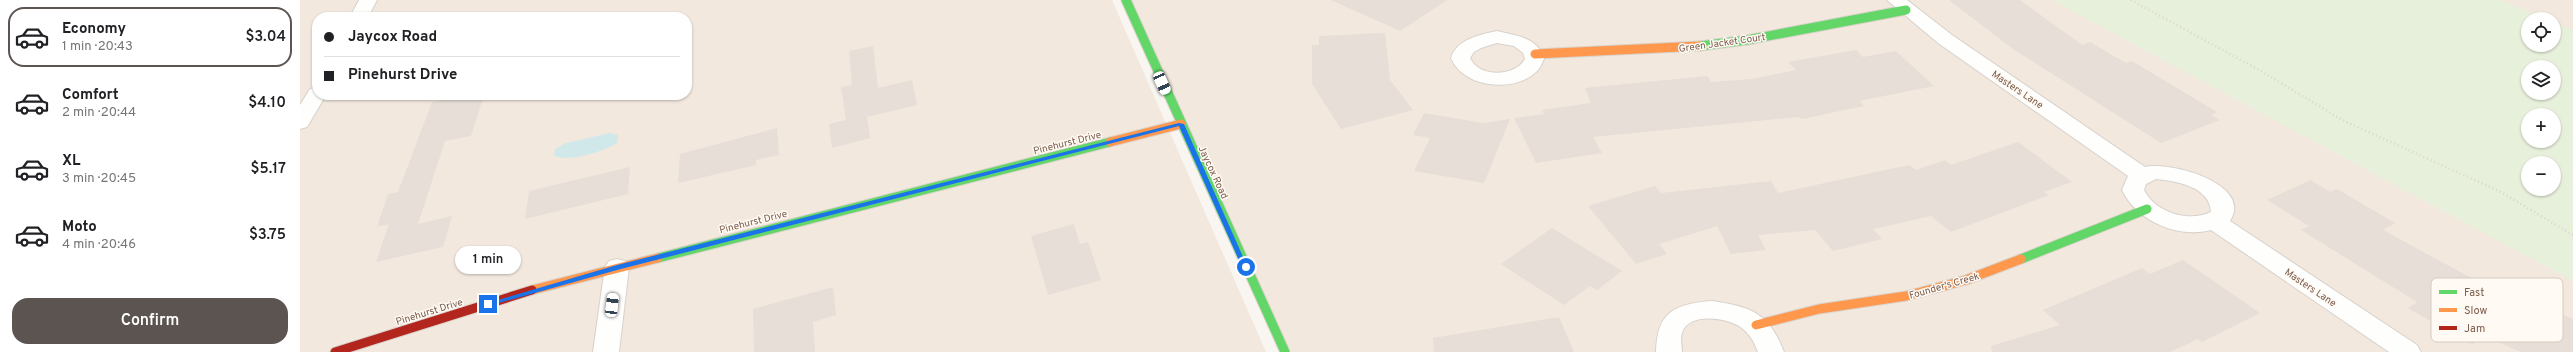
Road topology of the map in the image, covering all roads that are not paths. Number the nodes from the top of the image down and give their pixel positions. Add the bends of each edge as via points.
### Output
1 (368, 0) edge
2 (1126, 0) edge
3 (1901, 5) edge
4 (362, 12) edge
5 (1535, 54) dead end
6 (313, 100) edge
7 (300, 123) edge
8 (1181, 124) junction
9 (2142, 175) junction
10 (2147, 209) junction
11 (2215, 222) junction
12 (617, 267) junction
13 (1756, 325) junction
14 (335, 352) edge
15 (606, 352) edge
16 (1285, 352) edge
17 (1669, 352) edge
18 (1771, 352) edge
19 (2408, 352) edge

1 - 4 street
2 - 8 street, Jaycox Road
3 - 5 street, Green Jacket Court via 1747,40 1687,48
3 - 9 street, Masters Lane via 1945,39
6 - 7 street
8 - 12 street, Pinehurst Drive
8 - 16 street, Jaycox Road
9 - 10 street via 2135,179 2132,185 2138,201
9 - 11 street via 2168,172 2198,182 2211,190 2220,199 2224,208 2222,216
10 - 11 street via 2174,222 2190,225
10 - 13 street, Founder's Creek via 1966,280 1906,296 1819,309
11 - 19 street, Masters Lane
12 - 14 street, Pinehurst Drive via 524,292
12 - 15 street
13 - 17 street via 1724,310 1707,309 1693,312 1677,319 1669,329 1666,342
13 - 18 street via 1766,337

